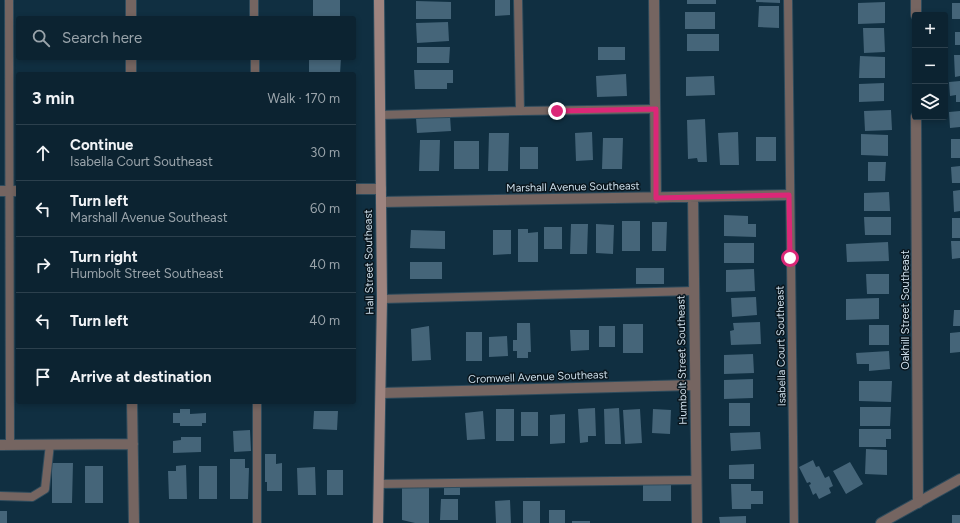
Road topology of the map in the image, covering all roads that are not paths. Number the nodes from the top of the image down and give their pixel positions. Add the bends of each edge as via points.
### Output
1 (9, 0) edge
2 (131, 0) edge
3 (254, 0) edge
4 (379, 0) edge
5 (518, 0) edge
6 (654, 0) edge
7 (788, 0) edge
8 (916, 0) edge
9 (916, 12) edge
10 (131, 16) edge
11 (254, 16) edge
12 (131, 60) edge
13 (254, 60) edge
14 (131, 72) edge
15 (255, 72) edge
16 (656, 109) junction
17 (520, 111) junction
18 (380, 115) junction
19 (916, 120) edge
20 (381, 188) junction
21 (356, 189) edge
22 (9, 191) edge
23 (789, 195) junction
24 (693, 197) junction
25 (656, 198) junction
26 (381, 202) junction
27 (694, 290) junction
28 (382, 299) junction
29 (694, 385) junction
30 (382, 393) junction
31 (132, 404) edge
32 (256, 404) edge
33 (5, 444) edge
34 (50, 444) junction
35 (133, 444) junction
36 (960, 479) edge
37 (696, 480) junction
38 (378, 484) junction
39 (0, 496) edge
40 (918, 503) junction
41 (134, 523) edge
42 (257, 523) edge
43 (378, 523) edge
44 (697, 523) edge
45 (794, 523) edge
46 (881, 523) edge

1 - 22 lane
2 - 10 street
3 - 11 lane
4 - 18 main road, Hall Street Southeast
5 - 17 lane
6 - 16 street
7 - 23 lane, Isabella Court Southeast
8 - 9 street
12 - 14 street
13 - 15 lane
16 - 17 lane
16 - 25 street
17 - 18 lane
18 - 20 main road, Hall Street Southeast
19 - 40 street, Oakhill Street Southeast
20 - 21 street
20 - 26 main road, Hall Street Southeast
22 - 33 lane
23 - 24 street, Marshall Avenue Southeast
23 - 45 lane, Isabella Court Southeast
24 - 25 street, Marshall Avenue Southeast
24 - 27 street, Humbolt Street Southeast
25 - 26 street, Marshall Avenue Southeast
26 - 28 main road, Hall Street Southeast
27 - 28 lane
27 - 29 street, Humbolt Street Southeast
28 - 30 main road, Hall Street Southeast
29 - 30 street, Cromwell Avenue Southeast
29 - 37 street, Humbolt Street Southeast
30 - 38 main road, Hall Street Southeast
31 - 35 street
32 - 42 lane
33 - 34 street
34 - 35 street
34 - 39 lane via 45,489 32,497
35 - 41 street
36 - 40 street
37 - 38 lane
37 - 44 street, Humbolt Street Southeast
38 - 43 main road, Hall Street Southeast
40 - 46 street

